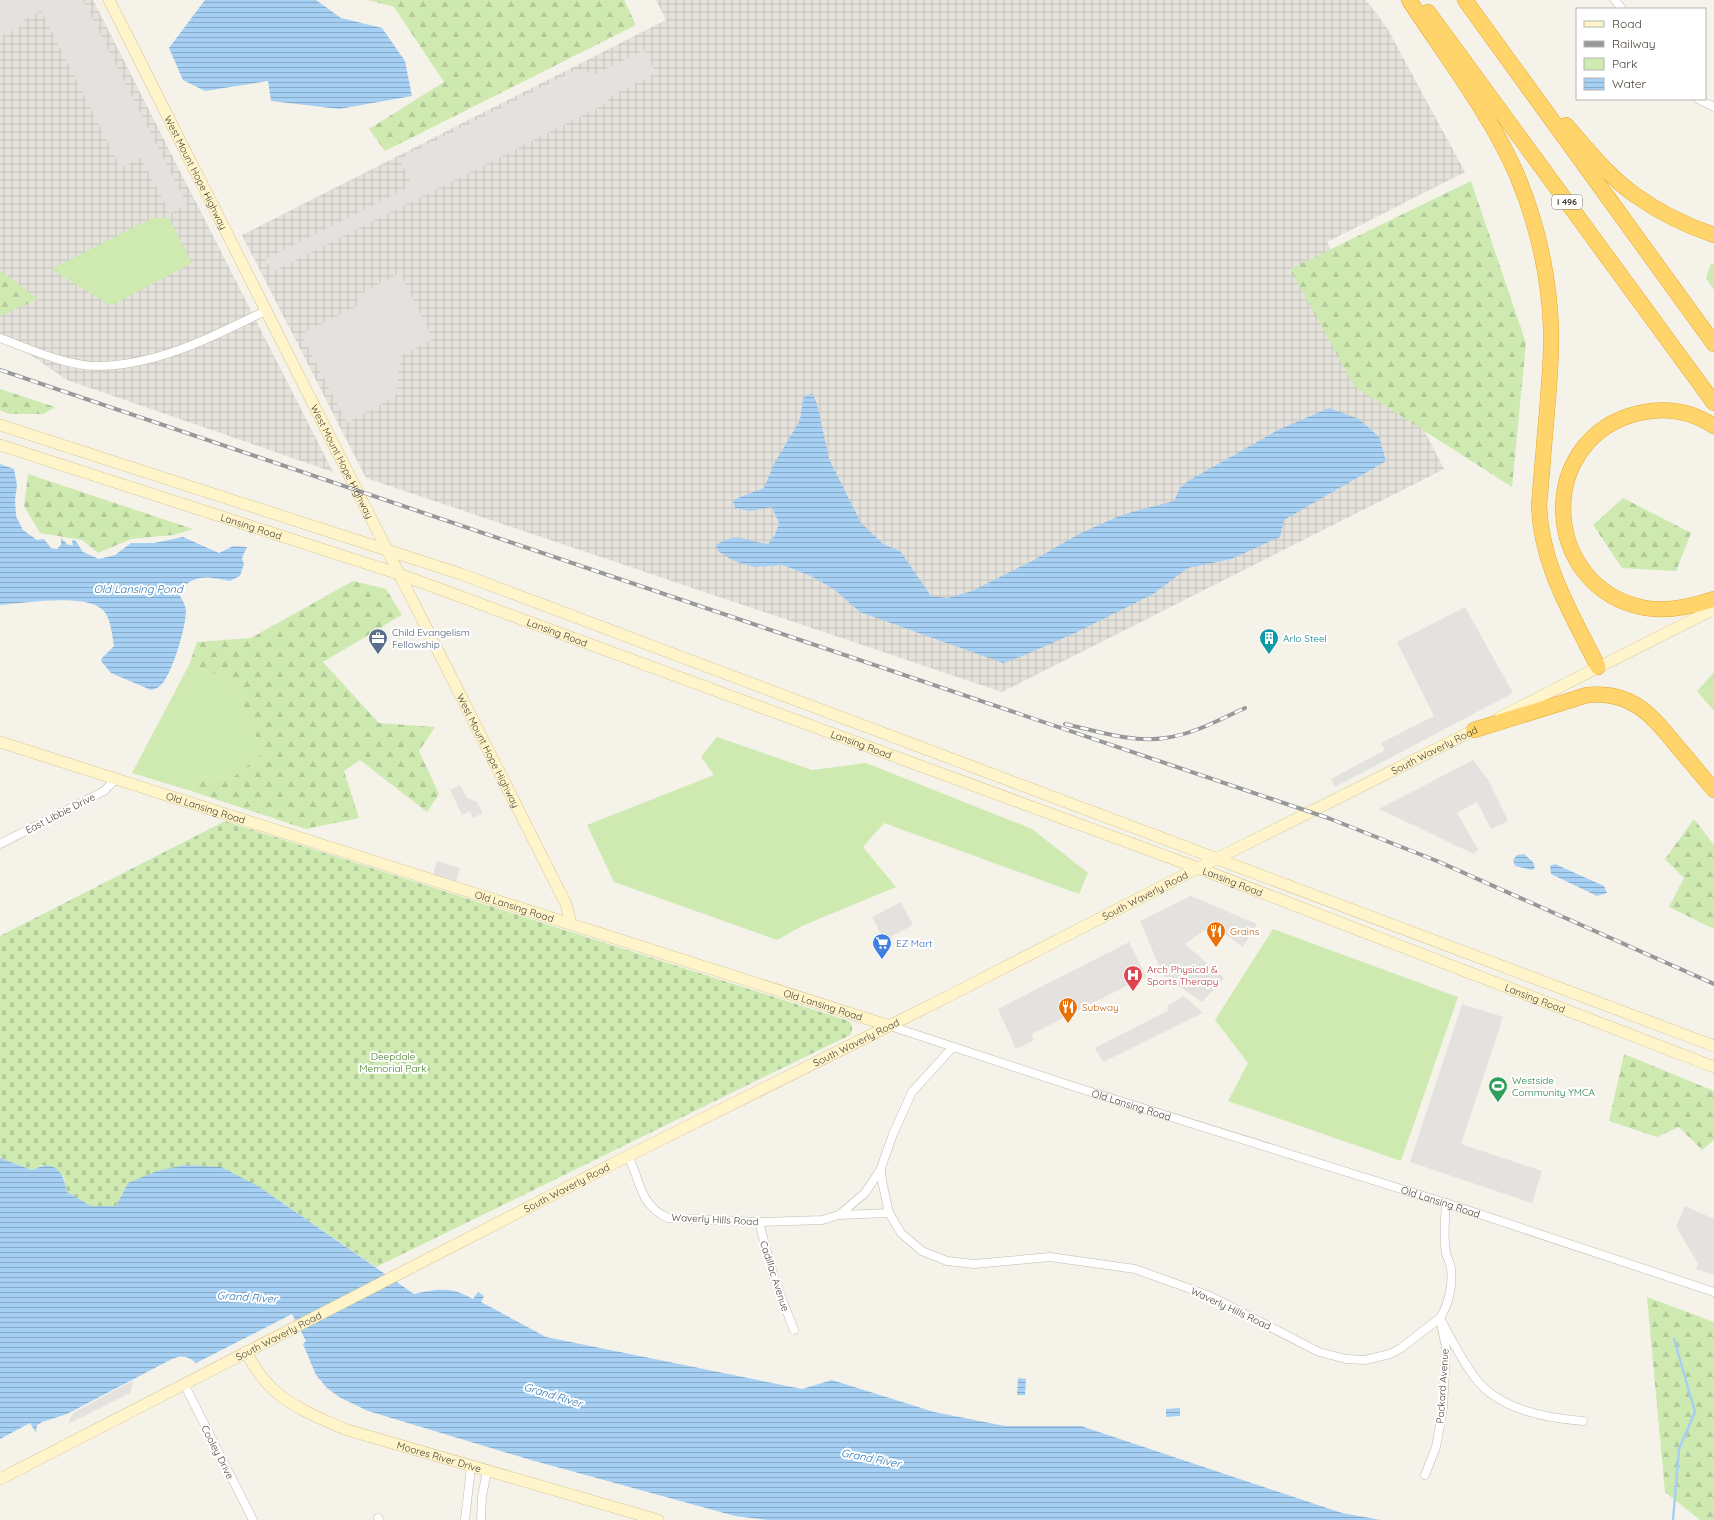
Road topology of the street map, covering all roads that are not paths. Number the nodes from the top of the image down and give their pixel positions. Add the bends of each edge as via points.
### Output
1 (109, 0) edge
2 (1409, 0) edge
3 (1419, 0) edge
4 (1465, 0) edge
5 (1615, 0) edge
6 (1621, 8) edge
7 (1511, 64) junction
8 (1700, 100) edge
9 (1714, 107) edge
10 (1714, 235) edge
11 (265, 311) junction
12 (0, 338) edge
13 (1714, 344) edge
14 (1714, 403) edge
15 (0, 425) edge
16 (1714, 426) edge
17 (0, 445) edge
18 (386, 550) junction
19 (399, 574) junction
20 (1714, 599) edge
21 (1714, 609) edge
22 (1598, 667) junction
23 (1474, 730) junction
24 (0, 742) edge
25 (116, 779) junction
26 (1714, 790) edge
27 (0, 844) edge
28 (1218, 859) junction
29 (1198, 868) junction
30 (571, 924) junction
31 (890, 1026) junction
32 (1714, 1046) edge
33 (953, 1047) junction
34 (1714, 1067) edge
35 (628, 1156) junction
36 (881, 1168) junction
37 (1446, 1203) junction
38 (888, 1213) junction
39 (839, 1215) junction
40 (759, 1222) junction
41 (1714, 1292) edge
42 (1440, 1318) junction
43 (794, 1330) dead end
44 (246, 1352) junction
45 (184, 1384) junction
46 (1583, 1421) dead end
47 (471, 1467) junction
48 (487, 1471) junction
49 (1425, 1475) dead end
50 (0, 1479) edge
51 (253, 1520) edge
52 (465, 1520) edge
53 (481, 1520) edge
54 (658, 1520) edge

1 - 11 main road, West Mount Hope Highway
2 - 22 highway via 1488,120 1516,174 1534,222 1548,287 1551,328 1551,368 1539,506 1540,527 1554,579
3 - 14 highway, I 496
4 - 7 highway
5 - 6 street
7 - 10 highway via 1600,163 1634,195 1664,213
7 - 13 highway
8 - 9 street
11 - 12 street via 199,343 157,357 96,366 66,361
11 - 18 main road, West Mount Hope Highway
15 - 18 main road, Lansing Road
16 - 20 highway via 1692,415 1660,410 1643,412 1619,420 1598,433 1572,465 1562,507 1566,537 1575,558 1585,573 1610,595 1633,605 1664,609
17 - 19 main road, Lansing Road
18 - 19 main road, West Mount Hope Highway
18 - 28 main road, Lansing Road via 461,574
19 - 29 main road, Lansing Road
19 - 30 main road, West Mount Hope Highway via 566,904
21 - 22 main road, South Waverly Road
22 - 23 main road, South Waverly Road
23 - 26 highway via 1587,695 1621,697 1637,704 1652,717
23 - 28 main road, South Waverly Road
24 - 25 main road, Old Lansing Road
25 - 27 street, East Libbie Drive via 104,791
25 - 30 main road, Old Lansing Road
28 - 29 main road, South Waverly Road
28 - 32 main road, Lansing Road
29 - 31 main road, South Waverly Road
29 - 34 main road, Lansing Road
30 - 31 main road, Old Lansing Road
31 - 33 street, Old Lansing Road
31 - 35 main road, South Waverly Road
33 - 36 street via 912,1092
33 - 37 street, Old Lansing Road
35 - 40 street, Waverly Hills Road via 644,1197 658,1213 668,1218
35 - 44 main road, South Waverly Road
36 - 38 street
36 - 39 street, Waverly Hills Road via 864,1193
37 - 41 street, Old Lansing Road
37 - 42 street via 1444,1232 1446,1253 1451,1268 1451,1283 1445,1310
38 - 39 street, Waverly Hills Road
38 - 42 street, Waverly Hills Road via 910,1242 922,1251 947,1261 974,1264 1050,1257 1135,1269 1210,1296 1319,1352 1346,1359 1364,1360 1390,1354
39 - 40 street, Waverly Hills Road via 822,1220
40 - 43 street, Cadillac Avenue via 774,1278
42 - 46 street via 1473,1375 1488,1391 1524,1410 1545,1416
42 - 49 street, Packard Avenue via 1446,1348 1443,1408 1436,1447
44 - 45 main road, South Waverly Road
44 - 47 main road, Moores River Drive via 259,1375 277,1395 313,1415 369,1438
45 - 50 main road, South Waverly Road
45 - 51 street, Cooley Drive
47 - 48 main road, Moores River Drive
47 - 52 street
48 - 53 street
48 - 54 main road, Moores River Drive

